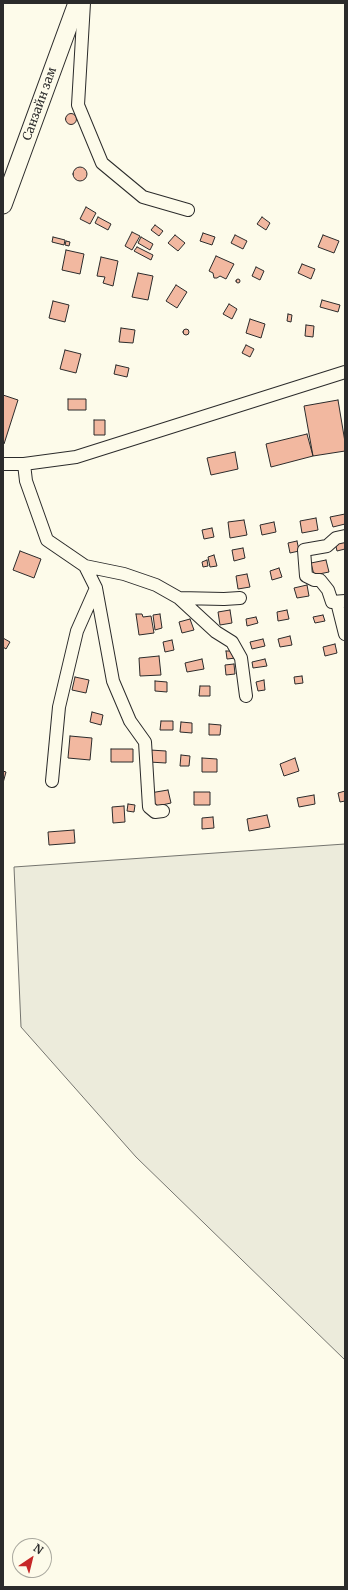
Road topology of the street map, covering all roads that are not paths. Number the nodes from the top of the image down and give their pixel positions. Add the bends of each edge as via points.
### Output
1 (77, 3) edge
2 (84, 3) edge
3 (3, 205) edge
4 (188, 210) dead end
5 (345, 372) edge
6 (3, 464) edge
7 (24, 464) junction
8 (345, 536) edge
9 (85, 566) junction
10 (96, 588) junction
11 (179, 598) junction
12 (240, 598) dead end
13 (341, 601) edge
14 (345, 634) edge
15 (246, 696) dead end
16 (52, 781) dead end
17 (163, 811) dead end

1 - 3 main road, Санзайн зам
2 - 4 street via 78,105 102,164 143,197
5 - 7 street via 76,457
6 - 7 street
7 - 9 street via 26,481 47,540
8 - 13 street via 336,538 327,546 304,550 306,576 320,580 328,590 332,602
9 - 10 street
9 - 11 street via 124,574 156,585
10 - 16 street via 77,631 59,707
10 - 17 street via 113,680 130,721 145,742 149,807 155,812
11 - 12 street
11 - 15 street via 216,632 232,642 241,658
13 - 14 street

